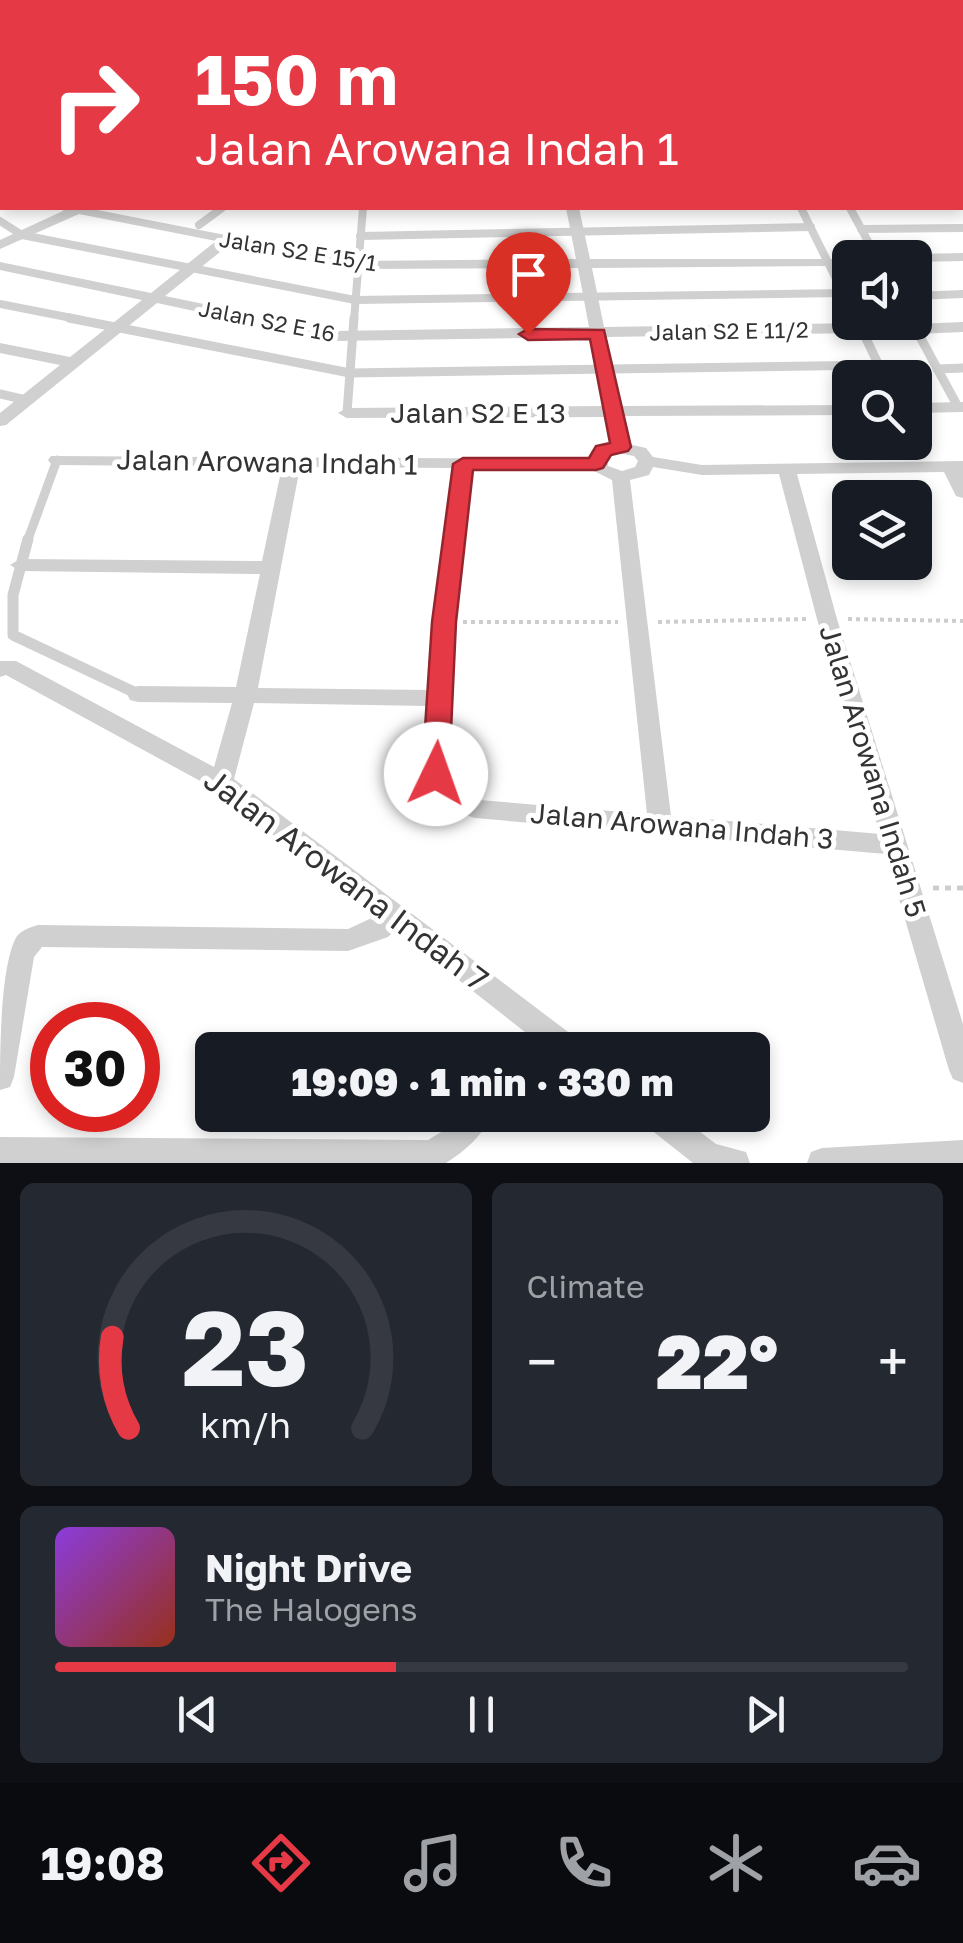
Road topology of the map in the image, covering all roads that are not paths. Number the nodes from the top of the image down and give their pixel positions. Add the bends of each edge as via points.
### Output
1 (73, 210) edge
2 (80, 210) edge
3 (219, 210) edge
4 (363, 210) edge
5 (573, 210) edge
6 (802, 210) edge
7 (851, 210) edge
8 (0, 220) edge
9 (199, 225) dead end
10 (811, 228) junction
11 (963, 228) edge
12 (862, 229) junction
13 (578, 233) junction
14 (22, 235) junction
15 (360, 236) junction
16 (868, 240) edge
17 (225, 241) junction
18 (0, 245) edge
19 (963, 257) edge
20 (932, 258) edge
21 (828, 262) junction
22 (358, 265) junction
23 (584, 265) junction
24 (0, 266) edge
25 (188, 270) junction
26 (832, 270) edge
27 (832, 293) edge
28 (963, 294) edge
29 (932, 295) edge
30 (151, 298) junction
31 (591, 298) junction
32 (356, 300) junction
33 (0, 304) edge
34 (832, 326) edge
35 (932, 327) edge
36 (113, 328) junction
37 (963, 328) edge
38 (598, 334) junction
39 (353, 337) junction
40 (921, 340) edge
41 (0, 348) edge
42 (71, 362) junction
43 (832, 366) edge
44 (963, 368) edge
45 (937, 369) junction
46 (606, 372) junction
47 (350, 373) junction
48 (0, 394) edge
49 (26, 400) junction
50 (932, 408) edge
51 (960, 408) edge
52 (832, 410) edge
53 (347, 413) joint
54 (614, 414) junction
55 (0, 421) edge
56 (620, 447) junction
57 (57, 460) joint
58 (647, 462) junction
59 (292, 464) junction
60 (463, 464) junction
61 (596, 464) junction
62 (957, 466) edge
63 (786, 470) junction
64 (620, 477) junction
65 (963, 492) edge
66 (20, 565) junction
67 (273, 568) junction
68 (4, 667) edge
69 (138, 694) joint
70 (245, 696) junction
71 (440, 698) junction
72 (221, 782) junction
73 (660, 824) junction
74 (895, 845) junction
75 (396, 914) junction
76 (537, 1032) edge
77 (963, 1070) edge
78 (0, 1077) edge
79 (462, 1132) edge
80 (678, 1132) edge
81 (0, 1152) edge
82 (963, 1155) edge
83 (718, 1161) edge
84 (822, 1163) edge

1 - 14 street
2 - 17 street, Jalan S2 E 15/1
3 - 9 lane
4 - 15 lane
5 - 13 street
6 - 10 lane
7 - 12 lane
8 - 14 lane
10 - 13 lane
10 - 21 lane
11 - 12 lane
12 - 16 lane
13 - 15 lane
13 - 23 street
14 - 18 street
14 - 25 lane
15 - 22 lane
17 - 22 street, Jalan S2 E 15/1
17 - 25 street
19 - 20 street
21 - 23 street, Jalan S2 E 15/1
21 - 26 lane
22 - 23 street, Jalan S2 E 15/1
22 - 32 lane
23 - 31 street
24 - 30 street, Jalan S2 E 16
25 - 30 street
25 - 32 lane
27 - 31 lane
28 - 29 lane
30 - 36 street
30 - 39 street, Jalan S2 E 16
31 - 32 lane
31 - 38 street
32 - 39 lane
33 - 36 lane
34 - 38 street, Jalan S2 E 11/2
35 - 37 street
36 - 42 street
36 - 47 lane
38 - 39 street, Jalan S2 E 16
38 - 46 street
39 - 47 lane
40 - 45 lane
41 - 42 street
42 - 49 street
43 - 46 lane
44 - 45 lane
45 - 51 lane
46 - 47 lane
46 - 54 street
47 - 53 lane
48 - 49 lane
49 - 55 street
50 - 51 street
52 - 54 street, Jalan S2 E 13
53 - 54 street, Jalan S2 E 13
54 - 56 street
56 - 58 street via 640,452
56 - 61 street via 603,450
57 - 59 street, Jalan Arowana Indah 1
57 - 66 lane
58 - 63 street
58 - 64 street via 643,471
59 - 60 street, Jalan Arowana Indah 1
59 - 67 street
60 - 61 street, Jalan Arowana Indah 1
60 - 71 street, Jalan Arowana Indah 3
61 - 64 street
62 - 63 street
62 - 65 street
63 - 74 street, Jalan Arowana Indah 5
64 - 73 street
66 - 67 street
66 - 69 lane via 13,635
67 - 70 street
68 - 72 street, Jalan Arowana Indah 7
69 - 70 street
70 - 71 street
70 - 72 street
71 - 73 street, Jalan Arowana Indah 3 via 436,774 446,792 475,809
72 - 75 street, Jalan Arowana Indah 7
73 - 74 street, Jalan Arowana Indah 3
74 - 77 street, Jalan Arowana Indah 5
75 - 76 street, Jalan Arowana Indah 7
75 - 78 street via 379,929 348,940 38,936 21,957
79 - 81 street via 431,1155
80 - 83 street
82 - 84 street

